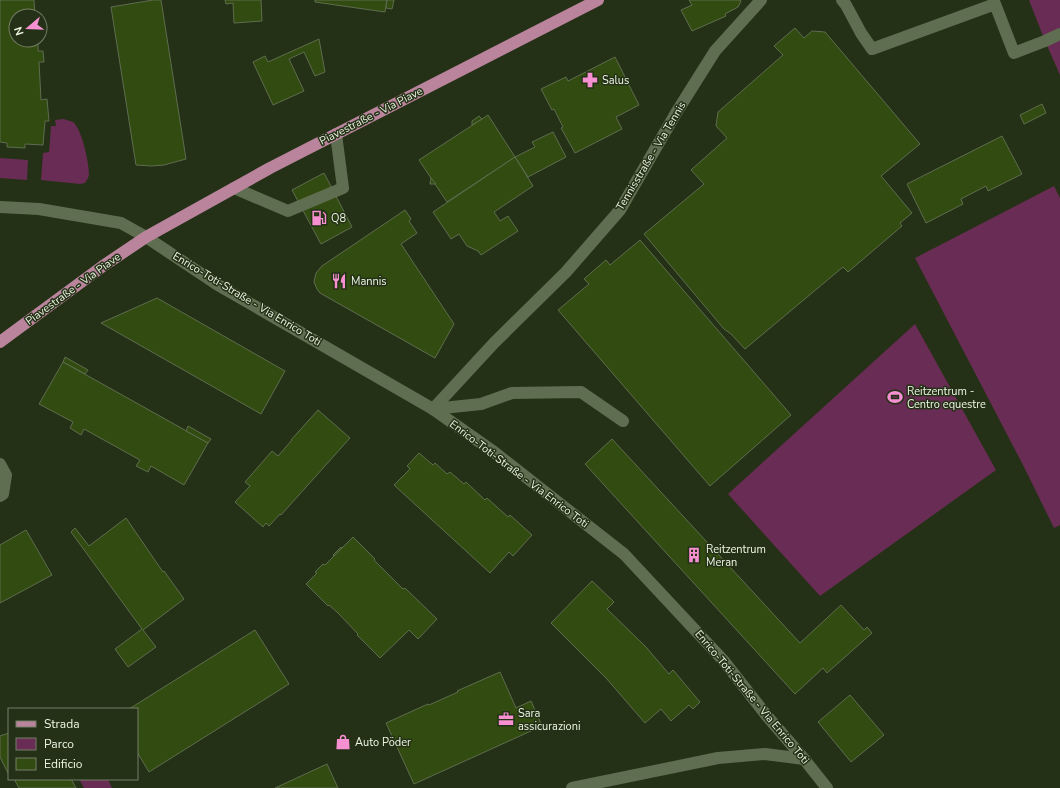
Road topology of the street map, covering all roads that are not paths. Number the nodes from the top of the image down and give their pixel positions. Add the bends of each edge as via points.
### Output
1 (598, 0) edge
2 (761, 0) edge
3 (842, 0) edge
4 (1060, 34) edge
5 (336, 134) junction
6 (234, 188) junction
7 (0, 208) edge
8 (146, 237) junction
9 (0, 342) edge
10 (433, 409) junction
11 (623, 421) dead end
12 (0, 464) edge
13 (0, 496) edge
14 (804, 758) junction
15 (572, 788) edge
16 (827, 788) edge

1 - 5 main road, Piavestraße - Via Piave
2 - 10 street, Tennisstraße - Via Tennis via 715,51 620,210 566,272 494,343
3 - 4 street via 872,49 995,4 1014,53
5 - 6 main road, Piavestraße - Via Piave
5 - 6 street via 343,188 288,211
6 - 8 main road, Piavestraße - Via Piave
7 - 8 street via 39,209 121,223
8 - 9 main road, Piavestraße - Via Piave
8 - 10 street, Enrico-Toti-Straße - Via Enrico Toti via 218,285
10 - 11 street via 481,404 512,393 581,392
10 - 14 street, Enrico-Toti-Straße - Via Enrico Toti via 494,452 624,554 723,660
12 - 13 street via 6,475 4,494
14 - 15 street via 765,754 718,758
14 - 16 street, Enrico-Toti-Straße - Via Enrico Toti

